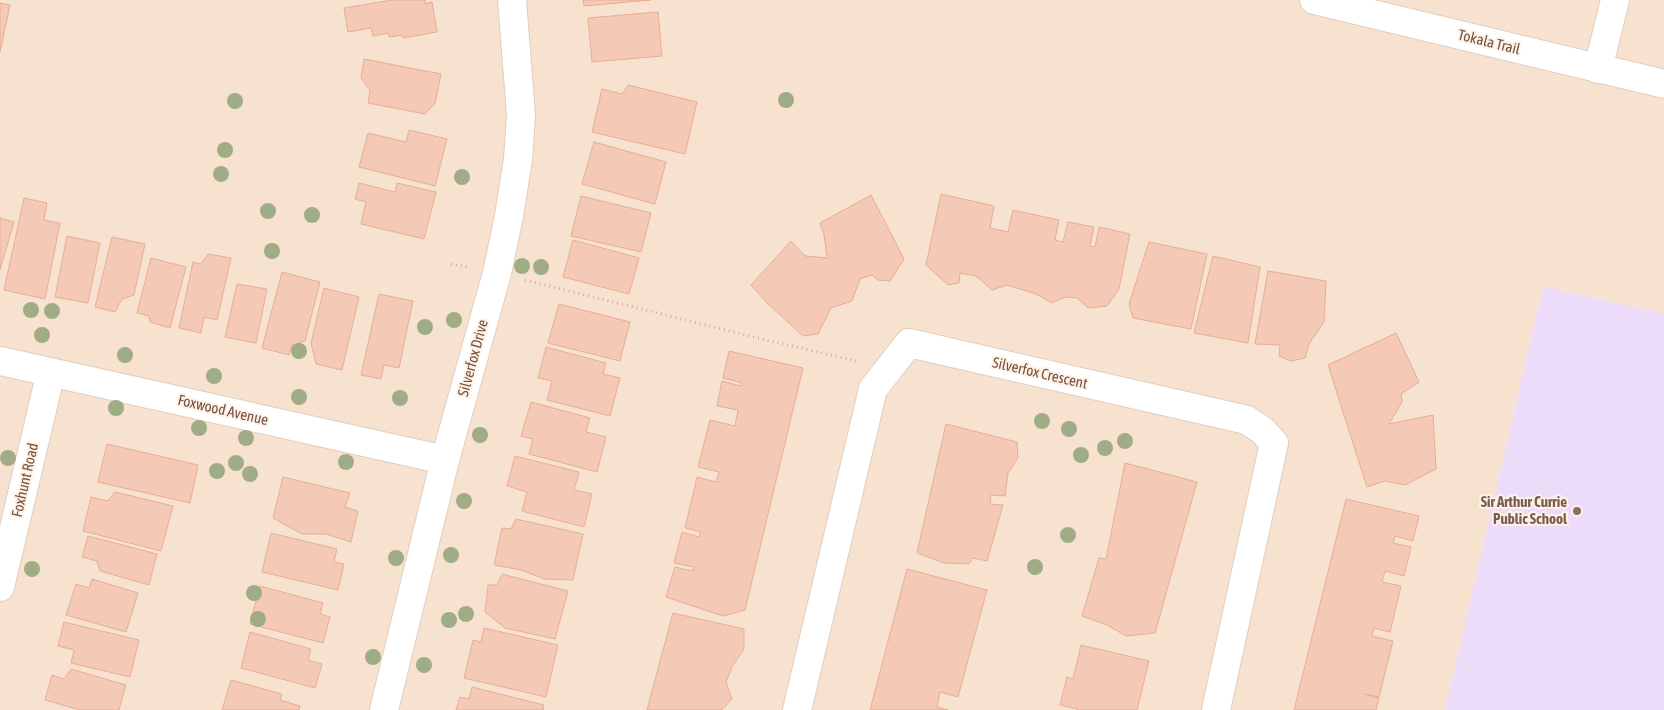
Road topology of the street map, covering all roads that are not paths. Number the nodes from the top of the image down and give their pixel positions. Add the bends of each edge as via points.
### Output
1 (512, 0) edge
2 (1314, 0) edge
3 (1615, 0) edge
4 (1598, 69) junction
5 (1664, 84) edge
6 (0, 360) edge
7 (51, 372) junction
8 (445, 460) junction
9 (0, 587) edge
10 (384, 710) edge
11 (797, 710) edge
12 (1216, 710) edge

1 - 8 street, Silverfox Drive via 521,115 518,158 497,273
2 - 4 street, Tokala Trail
3 - 4 street
4 - 5 street, Tokala Trail
6 - 7 street, Foxwood Avenue
7 - 8 street, Foxwood Avenue
7 - 9 street, Foxhunt Road
8 - 10 street, Silverfox Drive
11 - 12 street, Silverfox Crescent via 872,389 909,343 1247,420 1274,442

